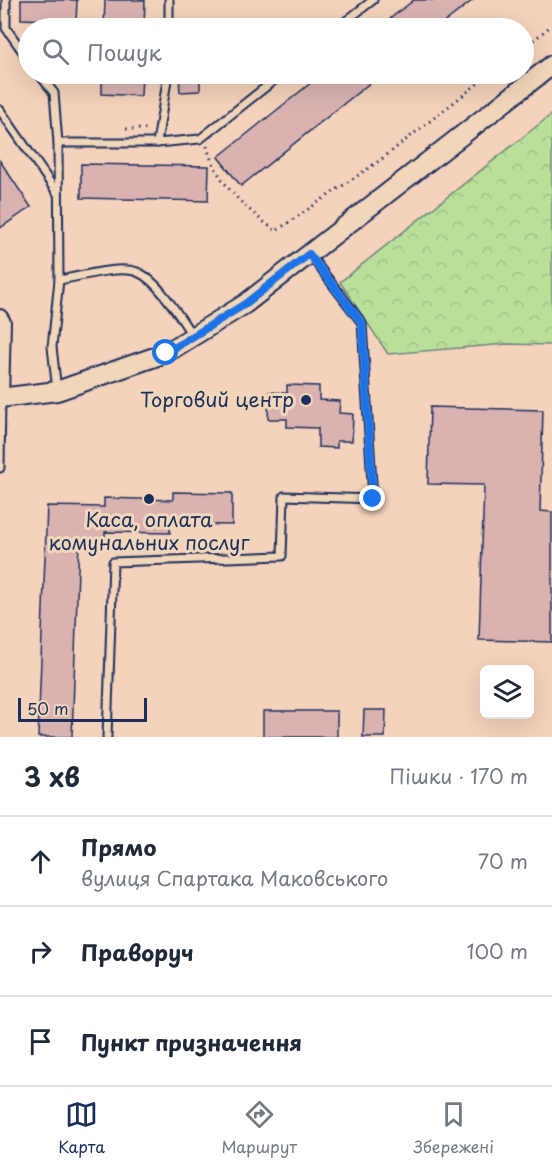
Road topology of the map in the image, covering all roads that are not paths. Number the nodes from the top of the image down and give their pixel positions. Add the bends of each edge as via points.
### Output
1 (6, 0) edge
2 (169, 0) edge
3 (373, 0) edge
4 (169, 18) edge
5 (350, 18) edge
6 (18, 45) edge
7 (552, 65) edge
8 (534, 79) edge
9 (47, 84) edge
10 (167, 84) edge
11 (269, 84) edge
12 (528, 84) edge
13 (0, 110) edge
14 (58, 143) junction
15 (157, 143) junction
16 (58, 194) junction
17 (309, 254) junction
18 (59, 280) junction
19 (0, 317) edge
20 (193, 337) junction
21 (57, 391) junction
22 (1, 398) edge
23 (0, 468) edge
24 (107, 737) edge

1 - 6 lane via 6,28
2 - 4 lane
3 - 5 lane
7 - 8 street
9 - 14 lane via 54,93
10 - 15 lane
11 - 15 lane via 200,139
12 - 17 street
13 - 16 lane
14 - 15 lane
14 - 16 lane
16 - 18 lane
17 - 20 street via 245,304
17 - 24 lane via 362,323 373,499 284,496 282,556 113,562
18 - 20 lane via 121,269 138,272 152,282
18 - 21 lane via 52,347
19 - 22 street
20 - 21 street via 166,353
21 - 22 street
22 - 23 lane

